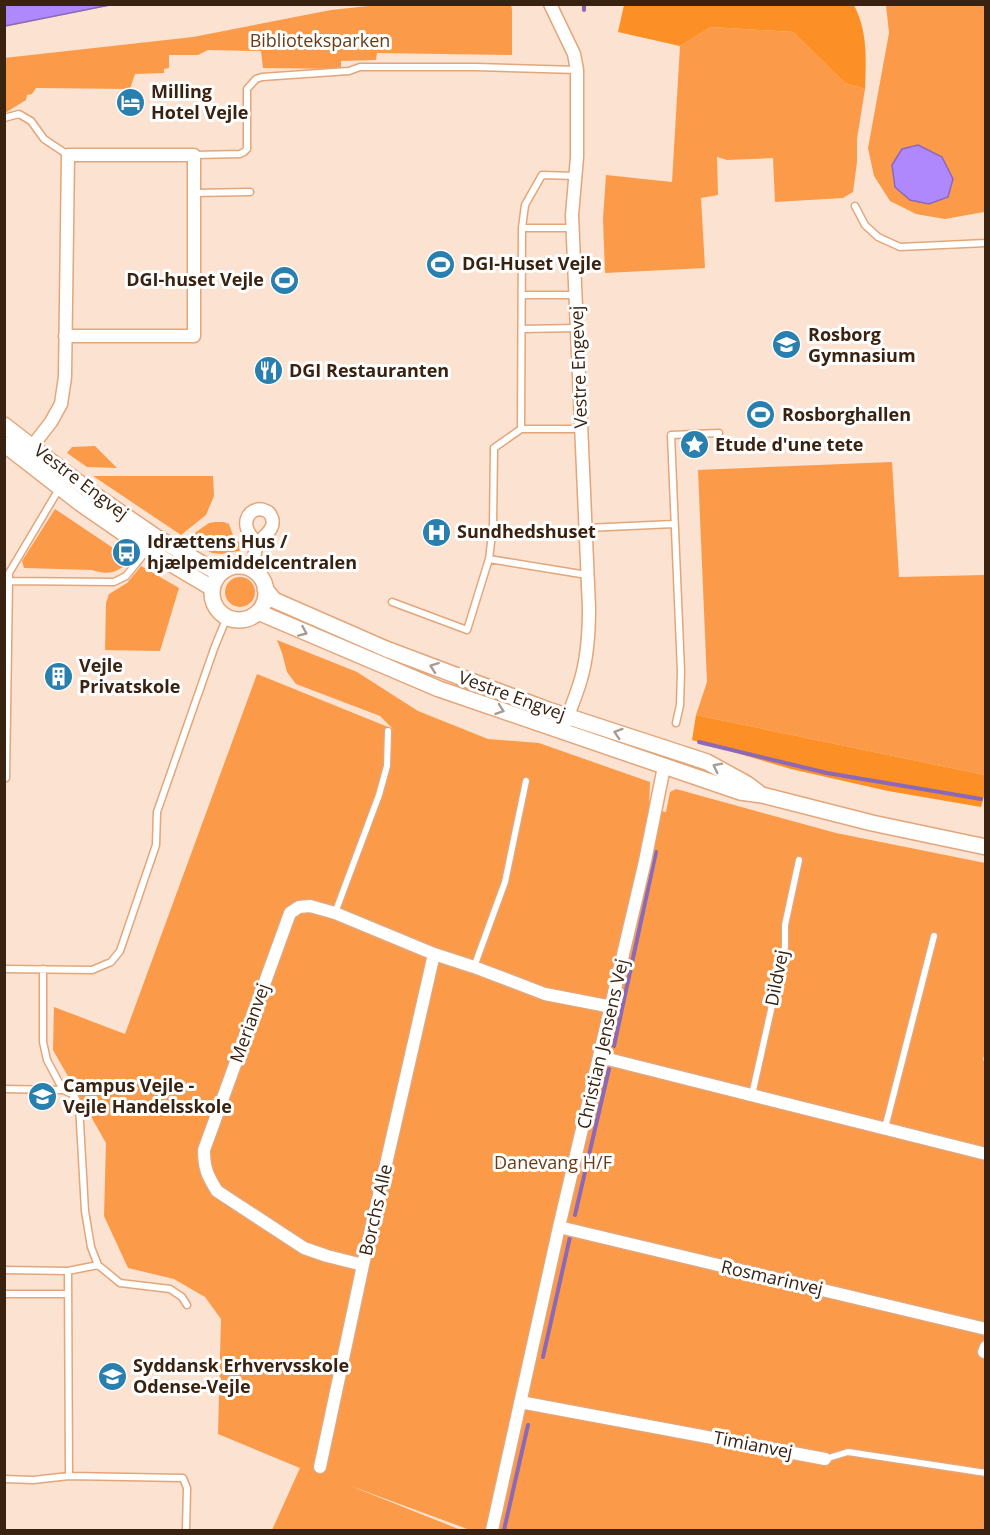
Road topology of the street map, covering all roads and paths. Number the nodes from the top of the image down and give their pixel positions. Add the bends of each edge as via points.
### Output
1 (550, 4) edge
2 (577, 70) junction
3 (4, 118) edge
4 (68, 155) junction
5 (194, 155) junction
6 (576, 176) junction
7 (250, 192) dead end
8 (194, 193) junction
9 (855, 206) dead end
10 (522, 228) junction
11 (573, 228) junction
12 (986, 243) edge
13 (522, 295) junction
14 (576, 295) junction
15 (577, 328) junction
16 (522, 329) junction
17 (65, 336) junction
18 (4, 425) edge
19 (522, 429) junction
20 (581, 429) junction
21 (719, 433) dead end
22 (4, 444) edge
23 (32, 446) junction
24 (22, 459) junction
25 (59, 488) junction
26 (674, 524) junction
27 (586, 528) junction
28 (152, 543) junction
29 (257, 544) dead end
30 (489, 559) junction
31 (251, 569) junction
32 (220, 574) junction
33 (588, 575) junction
34 (9, 581) junction
35 (212, 588) junction
36 (265, 589) junction
37 (392, 602) dead end
38 (258, 612) junction
39 (227, 617) junction
40 (568, 716) junction
41 (676, 723) dead end
42 (388, 731) dead end
43 (562, 732) junction
44 (669, 749) junction
45 (664, 767) junction
46 (6, 778) edge
47 (526, 781) dead end
48 (762, 795) junction
49 (986, 847) edge
50 (799, 860) dead end
51 (335, 913) junction
52 (934, 936) dead end
53 (434, 954) junction
54 (474, 967) junction
55 (4, 969) edge
56 (43, 969) junction
57 (612, 1007) junction
58 (600, 1057) junction
59 (4, 1089) edge
60 (63, 1090) junction
61 (752, 1095) junction
62 (885, 1129) junction
63 (986, 1154) edge
64 (559, 1227) junction
65 (363, 1265) junction
66 (98, 1266) junction
67 (4, 1270) edge
68 (69, 1271) junction
69 (4, 1294) edge
70 (68, 1294) junction
71 (187, 1305) dead end
72 (986, 1329) edge
73 (520, 1402) junction
74 (825, 1459) joint
75 (320, 1467) dead end
76 (986, 1473) edge
77 (69, 1476) junction
78 (4, 1479) edge
79 (186, 1530) edge
80 (492, 1530) edge

1 - 2 street, Vestre Engevej via 574,54
2 - 5 lane via 360,67 262,76 247,89 244,152
2 - 6 street, Vestre Engevej
3 - 4 lane via 19,114 31,121 44,139
4 - 5 street
4 - 17 street
5 - 8 street
6 - 10 lane via 542,175 525,205
6 - 11 street, Vestre Engevej
7 - 8 lane
8 - 17 street via 194,336
9 - 12 lane via 865,225 878,237 900,247
10 - 11 lane
10 - 13 lane
11 - 14 street, Vestre Engevej
13 - 14 lane
13 - 16 lane
14 - 15 street, Vestre Engevej
15 - 16 lane
15 - 20 street, Vestre Engevej
16 - 19 lane
17 - 23 street via 61,404
18 - 23 street, Vestre Engvej
19 - 20 lane
19 - 30 lane via 494,448
20 - 27 street, Vestre Engevej
21 - 26 lane via 671,435
22 - 24 street, Vestre Engvej
23 - 24 street
23 - 28 street, Vestre Engvej
24 - 25 street, Vestre Engvej
25 - 28 street, Vestre Engvej
25 - 34 lane via 9,573
26 - 27 lane
26 - 41 lane via 681,671
27 - 33 street, Vestre Engevej
28 - 32 street, Vestre Engvej
28 - 34 lane via 126,576 114,582
28 - 35 street, Vestre Engvej
29 - 31 street
30 - 33 lane
30 - 37 lane via 467,630
31 - 32 street via 232,567
31 - 36 street via 261,578
32 - 35 street
33 - 40 street, Vestre Engevej via 586,658
34 - 46 lane
35 - 39 street via 213,602
36 - 38 street
40 -> 36 street, Vestre Engvej via 386,650 274,600
38 - 39 street via 247,619
38 -> 43 street, Vestre Engvej via 439,689
39 - 56 lane via 157,812 156,845 120,951 111,962 92,970
40 - 43 street, Vestre Engevej
44 -> 40 street, Vestre Engvej
42 - 51 lane via 387,765 379,795
43 - 45 street, Vestre Engvej
44 - 45 lane
48 -> 44 street, Vestre Engvej via 706,762
45 - 48 street, Vestre Engvej via 740,792
45 - 57 street, Christian Jensens Vej
47 - 54 lane via 505,882
48 - 49 street, Vestre Engvej
50 - 61 lane, Dildvej
51 - 53 street, Merianvej
51 - 65 street, Merianvej via 310,906 299,907 290,914 204,1150 204,1165 218,1191 304,1248
52 - 62 lane
53 - 54 street, Merianvej
53 - 65 street, Borchs Alle
54 - 57 street, Merianvej via 545,994
55 - 56 lane
56 - 60 lane via 43,1042 47,1060
57 - 58 street, Christian Jensens Vej
58 - 61 street
58 - 64 street, Christian Jensens Vej
59 - 60 lane
60 - 66 lane via 74,1095 79,1105 85,1211
61 - 62 street
62 - 63 street
64 - 72 street, Rosmarinvej
64 - 73 street, Christian Jensens Vej
65 - 75 street, Borchs Alle
66 - 68 lane
66 - 71 lane via 120,1283 170,1289
67 - 68 lane
68 - 70 lane
69 - 70 lane
70 - 77 lane
73 - 74 street, Timianvej
73 - 80 street, Christian Jensens Vej
74 - 76 lane, Timianvej via 848,1452
77 - 78 lane
77 - 79 lane via 183,1478 188,1488

